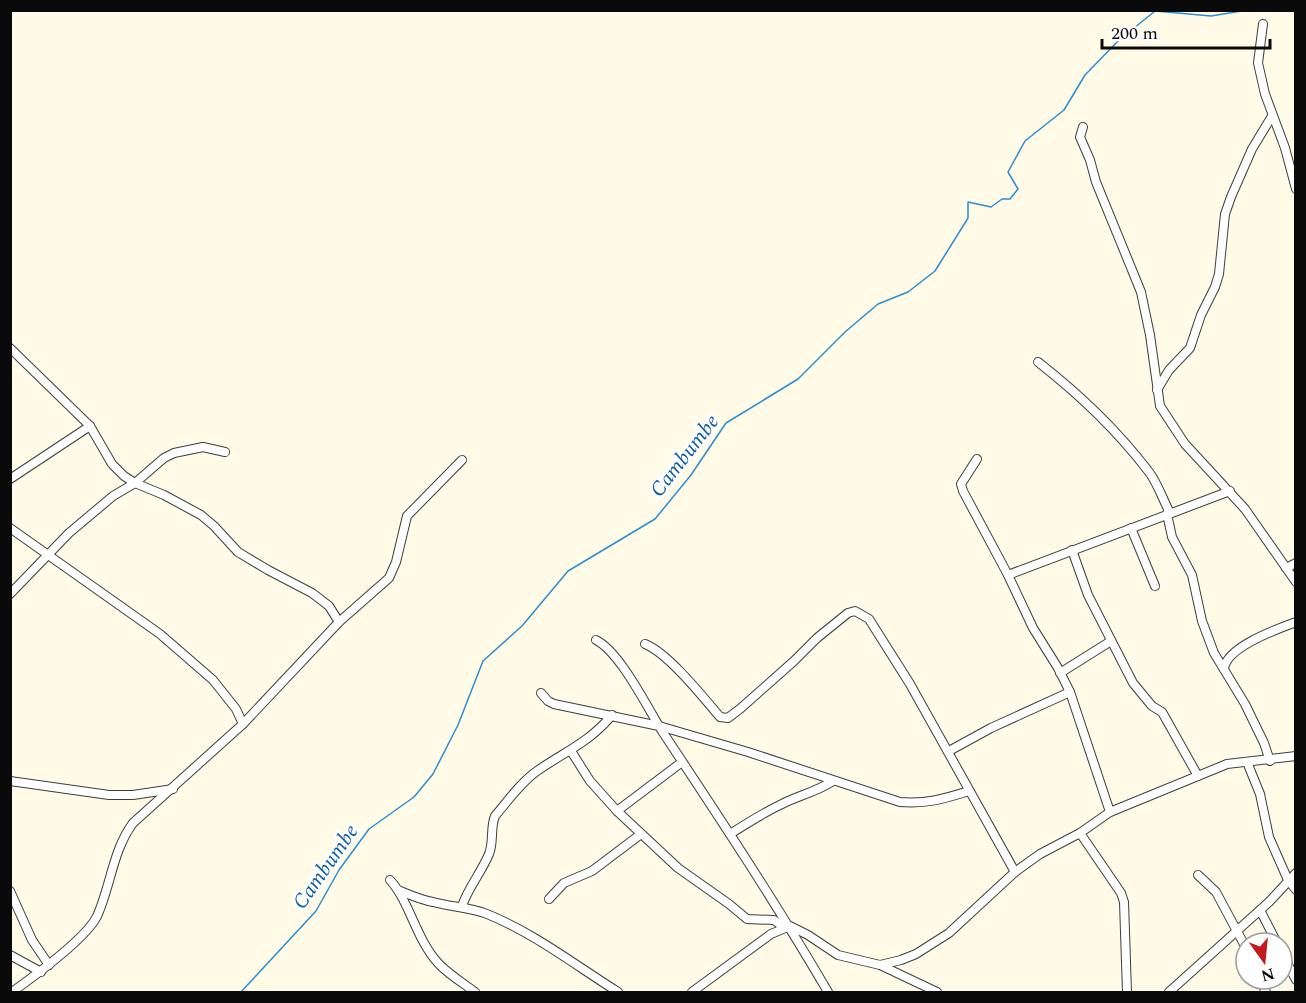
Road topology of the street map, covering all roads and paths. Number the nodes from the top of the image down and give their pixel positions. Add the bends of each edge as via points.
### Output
1 (1263, 24) dead end
2 (1272, 116) junction
3 (1083, 127) dead end
4 (1296, 189) edge
5 (10, 348) edge
6 (1038, 362) dead end
7 (1157, 390) junction
8 (90, 426) junction
9 (225, 452) dead end
10 (977, 459) dead end
11 (462, 460) dead end
12 (10, 479) edge
13 (135, 483) junction
14 (1230, 491) junction
15 (1169, 514) junction
16 (10, 528) edge
17 (1131, 528) junction
18 (1072, 550) junction
19 (47, 555) junction
20 (1296, 563) edge
21 (1286, 568) junction
22 (1008, 574) junction
23 (1296, 582) edge
24 (1155, 586) dead end
25 (10, 594) edge
26 (339, 622) junction
27 (1296, 622) edge
28 (596, 640) dead end
29 (1111, 641) junction
30 (645, 644) dead end
31 (1224, 669) junction
32 (1060, 673) junction
33 (1070, 692) junction
34 (541, 693) dead end
35 (612, 715) junction
36 (243, 724) junction
37 (659, 726) junction
38 (571, 751) junction
39 (949, 751) junction
40 (1296, 756) edge
41 (1270, 761) junction
42 (682, 762) junction
43 (1246, 762) junction
44 (1198, 776) junction
45 (10, 781) edge
46 (833, 781) junction
47 (173, 789) junction
48 (969, 790) junction
49 (617, 811) junction
50 (1110, 812) junction
51 (1080, 833) junction
52 (640, 834) junction
53 (730, 834) junction
54 (1015, 872) junction
55 (1296, 873) edge
56 (1198, 875) dead end
57 (390, 880) dead end
58 (1288, 880) junction
59 (398, 890) junction
60 (1296, 890) edge
61 (10, 891) edge
62 (549, 899) dead end
63 (462, 906) junction
64 (1260, 910) junction
65 (787, 927) junction
66 (1237, 930) junction
67 (1271, 931) edge
68 (10, 955) edge
69 (49, 965) junction
70 (880, 965) junction
71 (41, 972) junction
72 (1180, 981) junction
73 (12, 993) edge
74 (475, 993) edge
75 (618, 993) edge
76 (692, 993) edge
77 (828, 993) edge
78 (937, 993) edge
79 (1126, 993) edge
80 (1168, 993) edge
81 (1182, 993) edge

1 - 2 street via 1258,63
2 - 4 street via 1286,148
2 - 7 street via 1231,196 1225,214 1219,274 1190,348
3 - 7 street via 1080,137 1141,292
5 - 8 street
6 - 15 street via 1077,393 1120,436 1149,472
7 - 14 street via 1160,406 1185,444
8 - 12 street
8 - 13 street via 112,464
9 - 13 street via 203,447 174,453
10 - 22 street via 961,484
11 - 26 street via 407,516 389,578
13 - 19 street via 113,496
13 - 26 street via 201,515 238,552 312,593 329,606
14 - 15 street
14 - 21 street
15 - 17 street
15 - 31 street via 1172,537 1192,575 1202,621
16 - 19 street
17 - 18 street
17 - 24 street
18 - 22 street
18 - 29 street via 1088,595
19 - 25 street
19 - 36 street via 145,623 213,680
20 - 21 street
21 - 23 street
22 - 32 street
26 - 36 street
27 - 31 street via 1242,647 1232,654
28 - 37 street via 608,649 637,688
29 - 32 street
29 - 44 street via 1133,683 1162,712
30 - 39 street via 676,669 724,719 817,638 855,611 869,619
31 - 41 street via 1245,704
32 - 33 street
33 - 39 street
33 - 50 street
34 - 35 street via 554,704
35 - 37 street
35 - 38 street
36 - 47 street
37 - 42 street
37 - 46 street
38 - 49 street via 590,781
38 - 63 street via 536,772 495,816 489,854
39 - 48 street
40 - 41 street
41 - 43 street
42 - 49 street
42 - 53 street
43 - 44 street via 1227,764
43 - 58 street via 1260,794 1269,837
44 - 50 street
45 - 47 street via 109,795
46 - 48 street via 900,802 921,804
46 - 53 street
47 - 69 street via 133,823 120,843 95,921
48 - 54 street
49 - 52 street
50 - 51 street
51 - 54 street
51 - 79 street via 1124,902
52 - 62 street via 592,871 564,883
52 - 65 street via 678,868 747,918 774,920
53 - 65 street
54 - 70 street via 934,944
55 - 58 street
56 - 66 street via 1216,892
57 - 59 street
58 - 60 street
58 - 64 street
59 - 63 street via 435,903
59 - 74 street via 438,963
61 - 69 street via 32,940
63 - 75 street via 513,926
64 - 66 street
64 - 67 street
65 - 70 street via 808,935 838,955
65 - 76 street via 771,934
65 - 77 street
66 - 72 street
68 - 71 street
69 - 71 street
70 - 78 street
71 - 73 street
72 - 80 street
72 - 81 street

